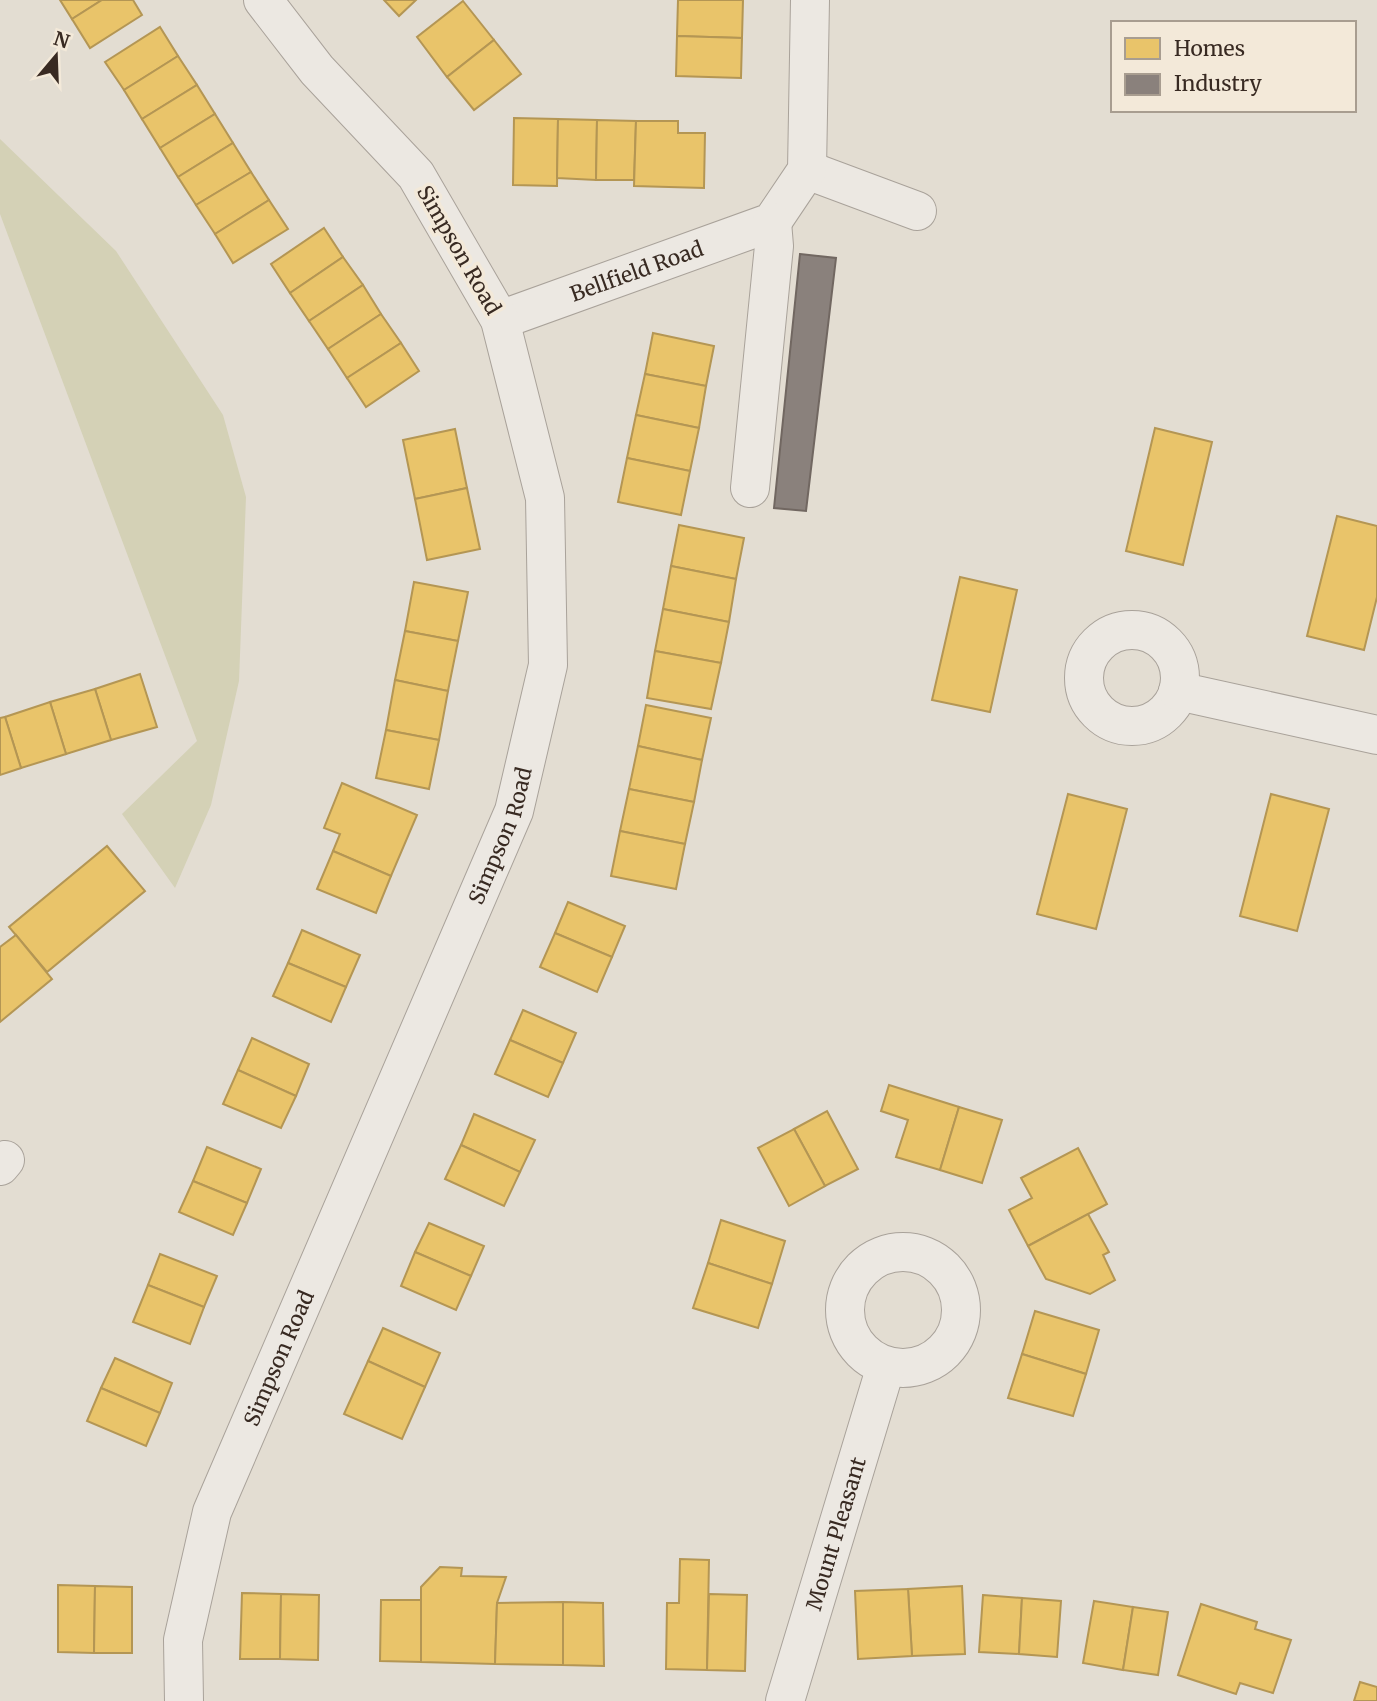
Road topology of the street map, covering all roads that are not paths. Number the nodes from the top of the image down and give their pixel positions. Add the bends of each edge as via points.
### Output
1 (263, 0) edge
2 (810, 0) edge
3 (807, 170) junction
4 (917, 211) dead end
5 (772, 222) junction
6 (500, 320) junction
7 (750, 488) dead end
8 (1178, 691) dead end
9 (1377, 735) edge
10 (886, 1366) dead end
11 (184, 1701) edge
12 (785, 1701) edge

1 - 6 street, Simpson Road via 317,70 416,175
2 - 3 street
3 - 4 street
3 - 5 street
5 - 6 street, Bellfield Road
5 - 7 street via 774,246
6 - 11 street, Simpson Road via 545,498 548,665 514,811 212,1511 183,1640
8 - 9 street
10 - 12 street, Mount Pleasant

